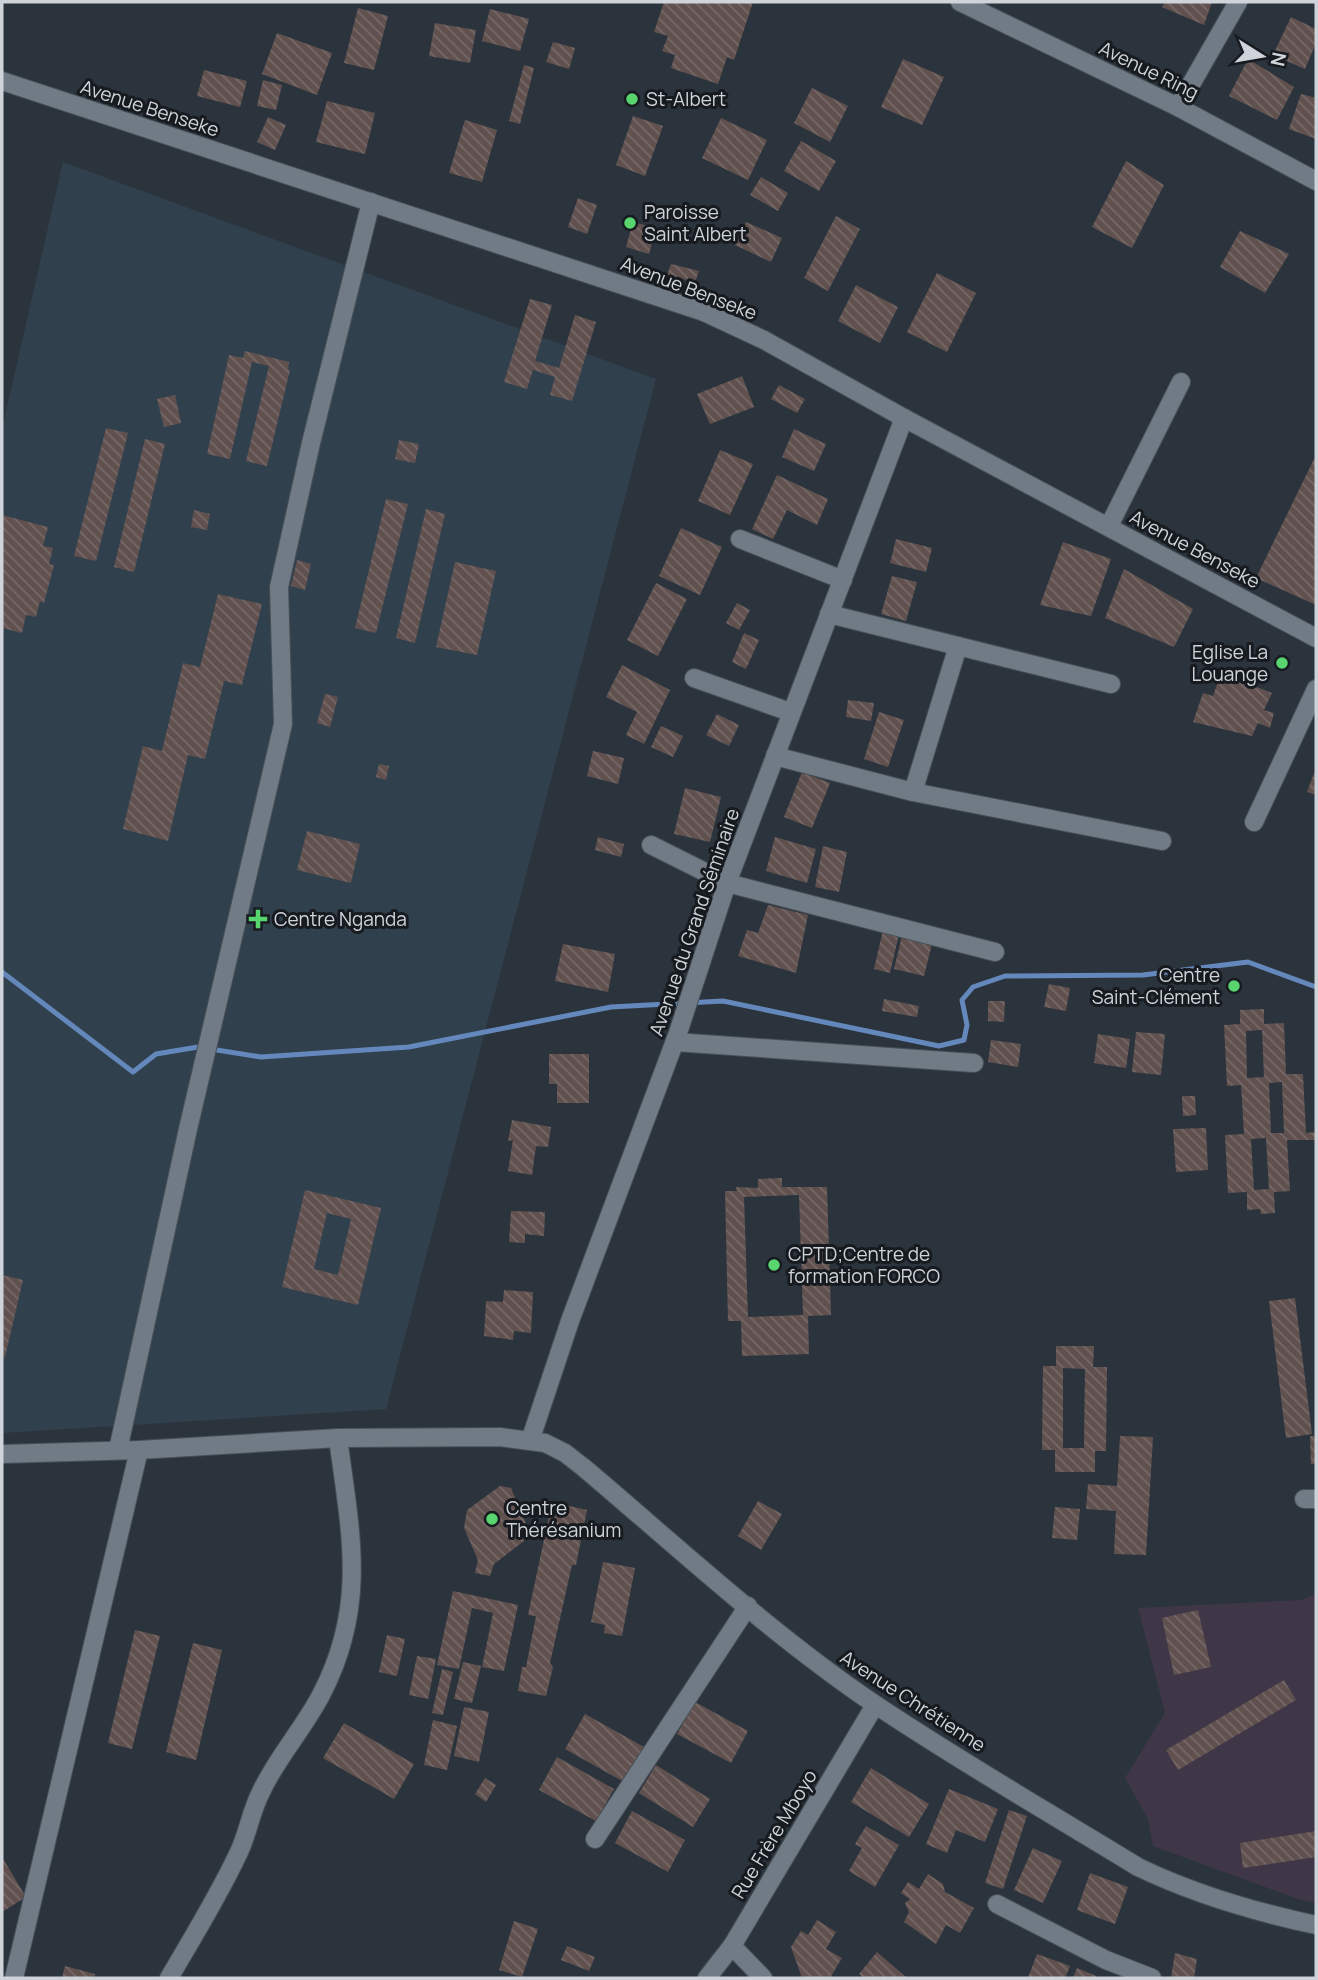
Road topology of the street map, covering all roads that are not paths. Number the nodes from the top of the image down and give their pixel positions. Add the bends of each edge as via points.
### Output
1 (960, 2) edge
2 (1238, 2) edge
3 (2, 81) edge
4 (1178, 107) junction
5 (1316, 181) edge
6 (372, 202) junction
7 (1181, 382) dead end
8 (904, 418) junction
9 (1109, 526) junction
10 (740, 539) dead end
11 (842, 580) junction
12 (829, 614) junction
13 (1316, 638) edge
14 (958, 646) junction
15 (694, 678) dead end
16 (1111, 684) dead end
17 (1316, 689) edge
18 (790, 712) junction
19 (775, 756) junction
20 (913, 792) junction
21 (1254, 822) dead end
22 (1161, 841) dead end
23 (651, 845) dead end
24 (727, 883) junction
25 (995, 952) dead end
26 (677, 1038) junction
27 (974, 1063) dead end
28 (338, 1437) junction
29 (530, 1441) junction
30 (118, 1450) junction
31 (139, 1450) junction
32 (2, 1454) edge
33 (748, 1606) junction
34 (876, 1705) junction
35 (595, 1839) dead end
36 (997, 1904) dead end
37 (1316, 1925) edge
38 (732, 1946) junction
39 (14, 1978) edge
40 (169, 1978) edge
41 (707, 1978) edge
42 (763, 1978) edge
43 (1152, 1978) edge

1 - 4 street, Avenue Ring
2 - 4 street
3 - 6 street, Avenue Benseke
4 - 5 street, Avenue Ring
6 - 8 street, Avenue Benseke via 704,312
6 - 30 street via 283,563 278,603 283,724
7 - 9 street
8 - 9 street, Avenue Benseke
8 - 11 street, Avenue du Grand Séminaire
9 - 13 street, Avenue Benseke
10 - 11 street
11 - 12 street, Avenue du Grand Séminaire
12 - 14 street
12 - 18 street, Avenue du Grand Séminaire
14 - 16 street
14 - 20 street
15 - 18 street
17 - 21 street
18 - 19 street, Avenue du Grand Séminaire
19 - 20 street
19 - 24 street, Avenue du Grand Séminaire
20 - 22 street
23 - 24 street
24 - 25 street
24 - 26 street, Avenue du Grand Séminaire
26 - 27 street
26 - 29 street, Avenue du Grand Séminaire via 570,1321
28 - 29 street, Avenue Chrétienne
28 - 31 street, Avenue Chrétienne
28 - 40 street via 353,1553 346,1628 338,1658 317,1702 261,1791 241,1849
29 - 33 street, Avenue Chrétienne via 565,1453
30 - 31 street, Avenue Chrétienne
30 - 32 street, Avenue Chrétienne
31 - 39 street
33 - 34 street, Avenue Chrétienne
33 - 35 street
34 - 37 street, Avenue Chrétienne via 1138,1867 1214,1898
34 - 38 street, Rue Frère Mboyo
36 - 43 street via 1106,1960
38 - 41 street, Rue Frère Mboyo
38 - 42 street

